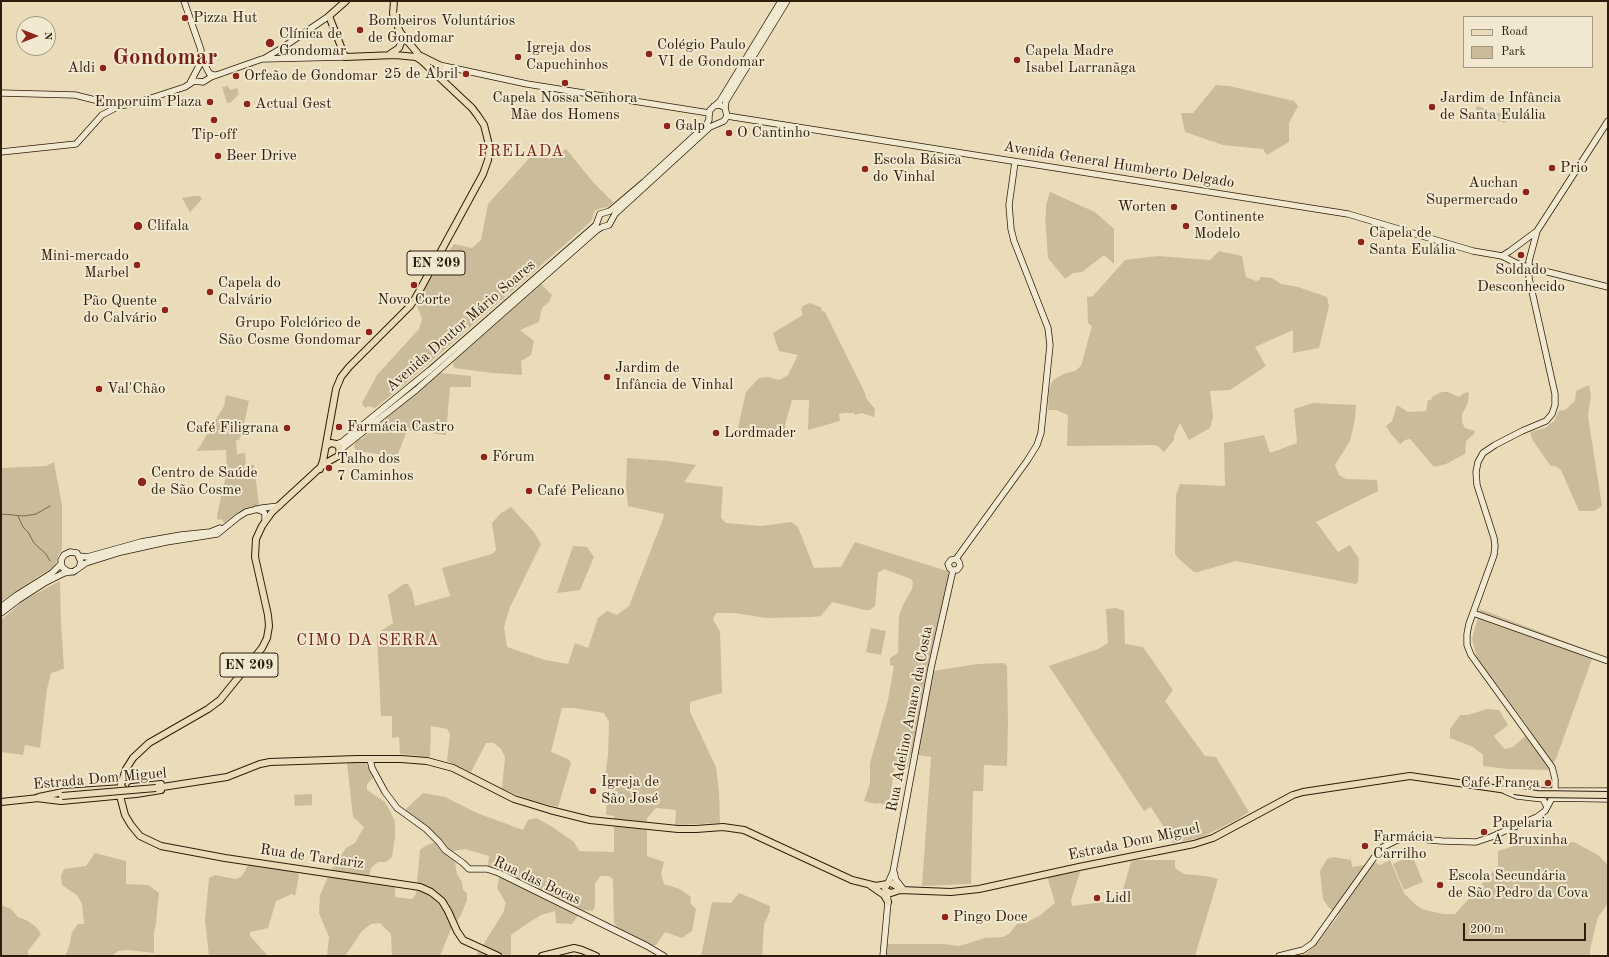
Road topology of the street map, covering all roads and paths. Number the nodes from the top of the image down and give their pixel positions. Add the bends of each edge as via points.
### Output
1 (184, 1) edge
2 (346, 1) edge
3 (394, 1) edge
4 (781, 1) edge
5 (787, 1) edge
6 (329, 16) junction
7 (403, 37) junction
8 (275, 53) junction
9 (201, 54) junction
10 (389, 55) junction
11 (345, 57) junction
12 (262, 59) junction
13 (277, 59) junction
14 (437, 70) junction
15 (208, 71) junction
16 (196, 72) junction
17 (216, 75) junction
18 (208, 79) junction
19 (198, 81) junction
20 (190, 84) junction
21 (1, 93) edge
22 (103, 102) junction
23 (119, 106) junction
24 (714, 106) junction
25 (725, 108) junction
26 (104, 114) junction
27 (709, 114) junction
28 (727, 116) junction
29 (1608, 121) edge
30 (718, 123) junction
31 (1, 152) edge
32 (1015, 162) junction
33 (605, 213) junction
34 (598, 220) junction
35 (611, 221) junction
36 (603, 226) junction
37 (1537, 230) junction
38 (1521, 242) junction
39 (1532, 247) junction
40 (1510, 251) junction
41 (1502, 256) junction
42 (1511, 260) junction
43 (1520, 265) junction
44 (1530, 267) junction
45 (1530, 276) junction
46 (1608, 287) edge
47 (329, 436) junction
48 (334, 443) junction
49 (326, 446) junction
50 (340, 450) junction
51 (325, 454) junction
52 (333, 459) junction
53 (320, 468) junction
54 (279, 506) junction
55 (256, 509) junction
56 (265, 521) junction
57 (229, 524) junction
58 (79, 556) junction
59 (61, 564) junction
60 (79, 568) junction
61 (70, 572) junction
62 (1, 607) edge
63 (1, 613) edge
64 (1472, 613) junction
65 (1608, 661) edge
66 (370, 759) junction
67 (177, 785) junction
68 (120, 788) junction
69 (1503, 790) junction
70 (1555, 790) junction
71 (1608, 791) edge
72 (1608, 795) edge
73 (120, 796) junction
74 (36, 798) junction
75 (1553, 798) junction
76 (1543, 799) junction
77 (1608, 799) edge
78 (1, 802) edge
79 (1547, 807) junction
80 (894, 872) junction
81 (870, 885) junction
82 (890, 888) junction
83 (904, 890) junction
84 (888, 902) junction
85 (498, 956) edge
86 (542, 956) edge
87 (596, 956) edge
88 (664, 956) edge
89 (883, 956) edge
90 (1279, 956) edge

1 - 9 street
2 - 6 main road
3 - 7 main road, EN 209 via 394,18
4 - 24 street via 720,101
5 - 25 street via 726,101
6 - 8 street
6 - 11 main road
7 - 10 main road via 399,48
7 - 14 main road, EN 209
8 - 12 street
8 - 13 street
9 - 15 street
9 - 16 street
10 - 11 main road
10 - 14 main road via 416,58
11 - 13 street
12 - 13 street
12 - 17 street
14 - 27 street via 452,68 527,84
14 - 47 main road, EN 209 via 484,125 489,146 486,167 410,306 341,377 336,389
15 - 16 street via 204,68
15 - 17 street via 211,75
15 - 18 street
16 - 19 street via 195,78
16 - 20 street
17 - 18 street
18 - 19 street
19 - 20 street
20 - 23 street via 136,103
21 - 22 street via 75,95
22 - 23 street
22 - 26 street
23 - 26 street
24 - 25 street via 720,105
24 - 27 street
25 - 28 street
26 - 31 street via 76,144
27 - 30 street via 712,121
27 - 33 street, Avenida Doutor Mário Soares via 706,125 613,209
28 - 30 street via 724,122
28 - 32 street, Avenida General Humberto Delgado
29 - 37 street
30 - 35 street, Avenida Doutor Mário Soares via 709,128 615,214
32 - 41 street, Avenida General Humberto Delgado via 1345,214 1473,251
32 - 80 street, Rua Adelino Amaro da Costa via 1009,205 1011,229 1048,328 1050,345 1041,433 1027,461 956,559 948,564 953,570 930,668
33 - 34 street, Avenida Doutor Mário Soares via 600,214
33 - 35 street via 609,214
34 - 36 street
34 - 48 street, Avenida Doutor Mário Soares via 413,386 342,442
35 - 36 street, Avenida Doutor Mário Soares via 607,226
36 - 50 street, Avenida Doutor Mário Soares via 416,390
37 - 38 street
37 - 39 street
38 - 39 street via 1528,241
38 - 40 street
39 - 44 street
40 - 41 street
40 - 42 street
41 - 42 street, Avenida General Humberto Delgado
42 - 43 street, Avenida General Humberto Delgado
43 - 44 street
43 - 45 street
44 - 45 street
44 - 46 street
45 - 64 street via 1556,405 1546,421 1495,445 1483,453 1478,462 1477,485 1495,546
47 - 48 main road via 330,441
47 - 49 main road, EN 209
48 - 49 main road
48 - 50 main road
49 - 51 main road
50 - 52 main road via 338,457
51 - 52 main road
51 - 53 main road, EN 209
52 - 53 main road, EN 209
53 - 54 main road, EN 209
54 - 55 street
54 - 56 main road, EN 209
55 - 56 street via 264,512
55 - 57 street via 241,514
56 - 68 main road, EN 209 via 255,545 255,557 269,626 262,648 220,700 149,743 133,758 126,769
57 - 58 street via 210,532 166,537 87,557
57 - 60 street via 212,536 166,542 121,552 86,563
58 - 59 street via 73,552 67,553 62,557
58 - 60 street
59 - 61 street
59 - 62 street via 52,573
60 - 61 street
61 - 63 street via 46,582
64 - 65 street
64 - 70 street via 1467,634 1467,645 1471,655 1552,767
66 - 67 main road, Estrada Dom Miguel via 270,762 227,777
66 - 81 main road, Estrada Dom Miguel via 401,759 441,764 454,768 514,799 590,820 678,829 723,827 744,830
66 - 88 street, Rua das Bocas via 385,792 397,808 426,829 440,842 444,850 469,868 499,873
67 - 68 main road via 155,784
67 - 73 main road via 157,792
67 - 74 main road, Estrada Dom Miguel, bridge
68 - 73 main road, EN 209 via 116,792
68 - 74 main road via 64,792
69 - 70 street, Estrada Dom Miguel
69 - 72 main road, bridge via 1538,794
69 - 76 street, Estrada Dom Miguel via 1514,795
69 - 83 main road, Estrada Dom Miguel via 1410,776 1303,792 1213,838 1194,844 990,887 951,892
70 - 71 street, Estrada Dom Miguel
70 - 75 street
73 - 74 main road via 61,801
73 - 85 main road, Rua de Tardariz / EN 209 via 125,815 140,836 161,846 420,887 442,901 464,940
74 - 78 main road, Estrada Dom Miguel
75 - 76 street, Estrada Dom Miguel
75 - 77 street, Estrada Dom Miguel
75 - 79 street
76 - 79 street
79 - 90 street via 1537,817 1476,842 1409,838 1397,840 1383,847 1313,943 1302,950
80 - 82 street, Rua Adelino Amaro da Costa
80 - 83 street via 896,880
81 - 82 main road, Estrada Dom Miguel
81 - 84 main road via 884,895
82 - 83 main road, Estrada Dom Miguel
82 - 84 street
84 - 89 street
86 - 87 main road via 574,948

